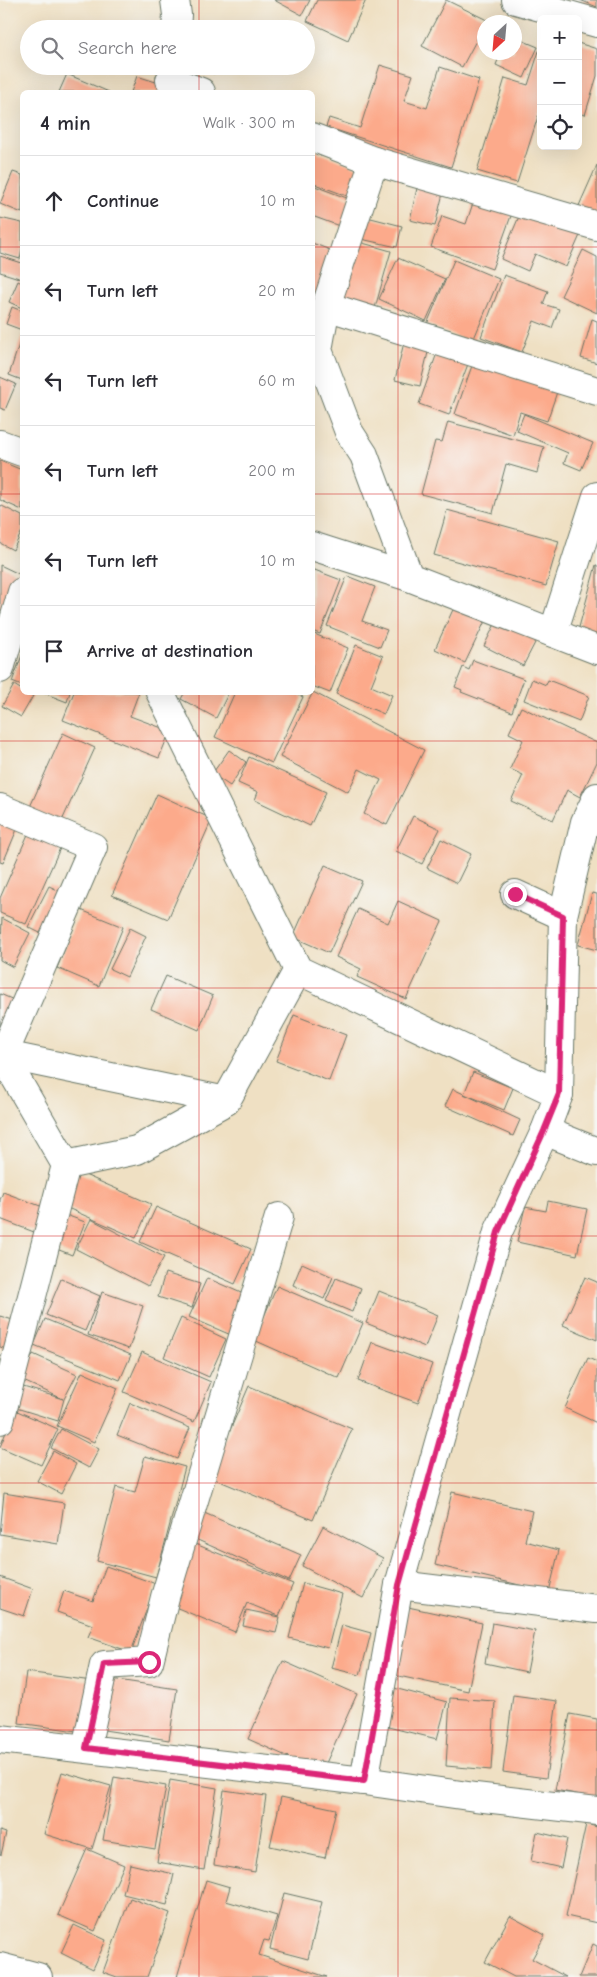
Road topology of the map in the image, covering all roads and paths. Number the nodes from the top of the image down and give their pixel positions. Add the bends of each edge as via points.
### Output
1 (175, 0) edge
2 (516, 0) edge
3 (177, 20) edge
4 (597, 23) edge
5 (170, 80) edge
6 (196, 90) edge
7 (315, 138) edge
8 (374, 161) junction
9 (597, 226) edge
10 (326, 306) junction
11 (597, 391) edge
12 (0, 444) edge
13 (20, 451) edge
14 (597, 496) edge
15 (315, 547) edge
16 (409, 577) junction
17 (20, 599) edge
18 (553, 633) junction
19 (597, 650) edge
20 (0, 670) edge
21 (161, 695) edge
22 (597, 797) edge
23 (0, 808) edge
24 (515, 894) dead end
25 (563, 916) junction
26 (298, 970) junction
27 (2, 1055) edge
28 (559, 1094) junction
29 (226, 1101) junction
30 (544, 1131) junction
31 (597, 1152) edge
32 (66, 1165) junction
33 (280, 1217) dead end
34 (0, 1420) edge
35 (399, 1585) junction
36 (597, 1609) edge
37 (0, 1740) edge
38 (86, 1748) junction
39 (364, 1781) junction
40 (597, 1811) edge
41 (0, 1967) edge
42 (38, 1977) edge

1 - 3 street
2 - 4 street
5 - 6 street
7 - 8 street
8 - 9 street
8 - 10 street
10 - 11 street
10 - 16 street via 318,350 348,432 364,455
12 - 13 street
14 - 18 street
15 - 16 street
16 - 18 street
17 - 20 street
18 - 19 street
21 - 26 street
22 - 25 street via 585,822
23 - 27 street via 93,847
24 - 25 street
25 - 28 street
26 - 28 street
26 - 29 street
27 - 29 street
27 - 32 street
28 - 30 street
29 - 32 street via 137,1150
30 - 31 street
30 - 35 street via 498,1232
32 - 34 street
33 - 38 street via 168,1588 149,1662 104,1664
35 - 36 street
35 - 39 street
37 - 38 street
38 - 39 street
39 - 40 street
41 - 42 street

